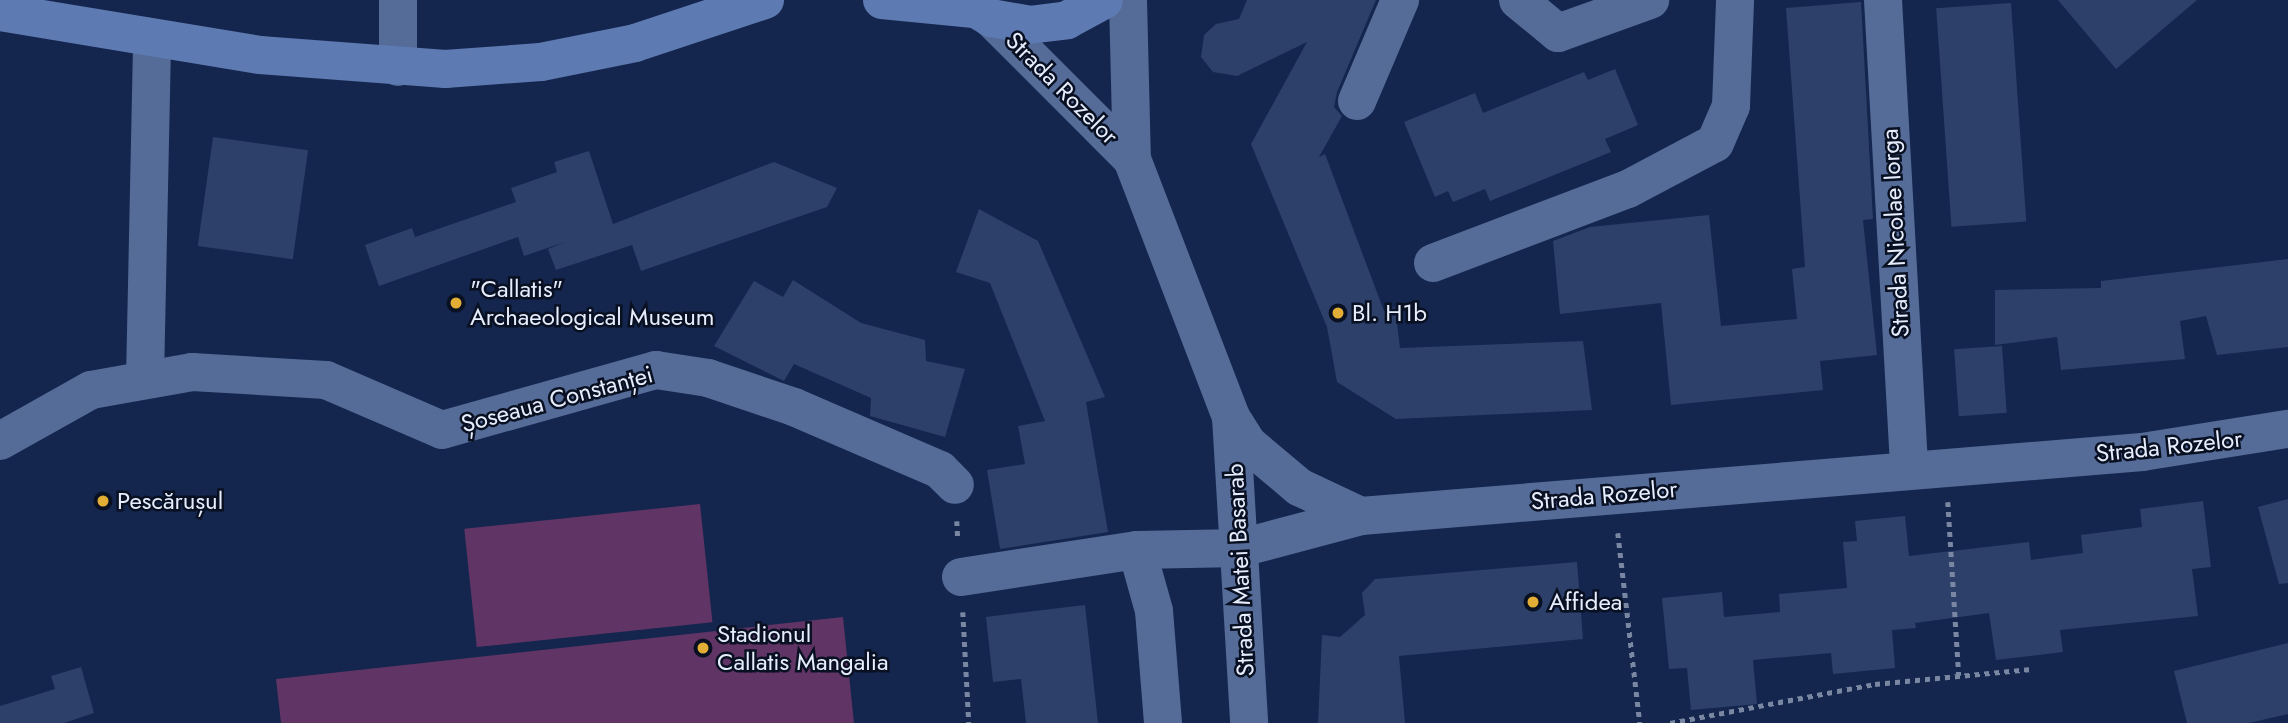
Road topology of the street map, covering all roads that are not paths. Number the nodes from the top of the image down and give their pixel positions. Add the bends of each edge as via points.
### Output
1 (398, 0) edge
2 (765, 0) edge
3 (882, 0) edge
4 (1104, 0) edge
5 (1128, 0) edge
6 (1400, 0) edge
7 (1517, 0) edge
8 (1650, 0) edge
9 (1735, 0) edge
10 (1884, 0) edge
11 (975, 9) edge
12 (0, 12) edge
13 (152, 39) junction
14 (398, 66) junction
15 (1357, 101) dead end
16 (1132, 159) junction
17 (1433, 263) dead end
18 (145, 380) junction
19 (1231, 418) junction
20 (2288, 429) edge
21 (0, 441) edge
22 (1927, 465) junction
23 (955, 485) dead end
24 (1361, 516) junction
25 (1241, 548) junction
26 (1137, 550) junction
27 (961, 577) dead end
28 (1163, 723) edge
29 (1249, 723) edge

1 - 14 street
2 - 14 main road via 635,43 541,62
3 - 11 main road
4 - 11 main road via 1067,20 1029,25
5 - 16 street, Strada Rozelor
6 - 15 street
7 - 8 street via 1558,33
9 - 17 street via 1731,106 1715,143 1628,189
10 - 22 street, Strada Nicolae Iorga
11 - 16 street, Strada Rozelor
12 - 13 main road
13 - 14 main road
13 - 18 street
16 - 19 street, Strada Rozelor
18 - 21 street, Șoseaua Constanței via 91,390
18 - 23 street, Șoseaua Constanței via 192,372 326,380 442,430 656,370 708,378 794,407 940,470
19 - 24 street, Strada Rozelor via 1272,467
19 - 25 street, Strada Matei Basarab
20 - 22 street, Strada Rozelor via 2141,452
22 - 24 street, Strada Rozelor
24 - 25 street
25 - 26 street
25 - 29 street, Strada Matei Basarab
26 - 27 street
26 - 28 street via 1154,611

